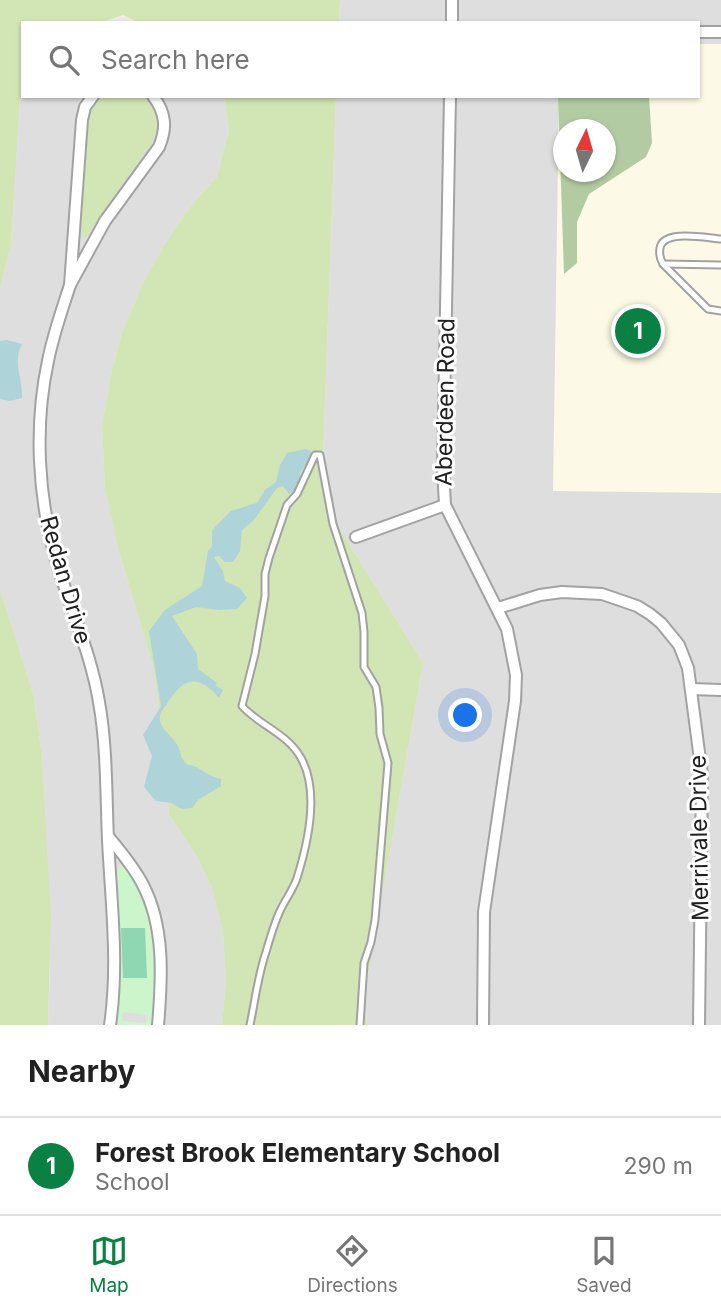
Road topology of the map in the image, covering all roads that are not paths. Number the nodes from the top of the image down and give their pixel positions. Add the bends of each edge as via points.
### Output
1 (452, 0) edge
2 (452, 21) edge
3 (700, 32) edge
4 (721, 32) edge
5 (92, 98) edge
6 (155, 98) edge
7 (450, 98) edge
8 (721, 239) edge
9 (663, 264) junction
10 (721, 265) edge
11 (70, 285) junction
12 (721, 311) edge
13 (445, 505) junction
14 (356, 537) dead end
15 (498, 608) junction
16 (691, 689) junction
17 (721, 690) edge
18 (108, 836) junction
19 (110, 1025) edge
20 (158, 1025) edge
21 (250, 1025) edge
22 (360, 1025) edge
23 (483, 1025) edge
24 (699, 1025) edge

1 - 2 street
3 - 4 street
5 - 11 street, Redan Drive via 82,120
6 - 11 street, Redan Drive via 161,106 165,134 105,221
7 - 13 street, Aberdeen Road
8 - 9 lane via 665,239 660,245
9 - 10 lane
9 - 12 lane via 708,309
11 - 18 street, Redan Drive via 47,363 41,474 55,558 100,703
13 - 14 street
13 - 15 street, Aberdeen Road
15 - 16 street, Merrivale Drive via 562,592 602,594 637,606 675,639 688,668
15 - 23 street, Aberdeen Road via 513,652 515,688 484,912
16 - 17 street
16 - 24 street, Merrivale Drive via 702,775
18 - 19 street, Redan Drive via 114,975
18 - 20 street via 142,883 154,912 161,970
21 - 22 lane via 265,953 297,877 312,801 310,777 292,744 242,706 269,558 287,505 315,455 320,455 324,466 333,524 362,613 364,667 376,687 388,763 375,920 364,963

